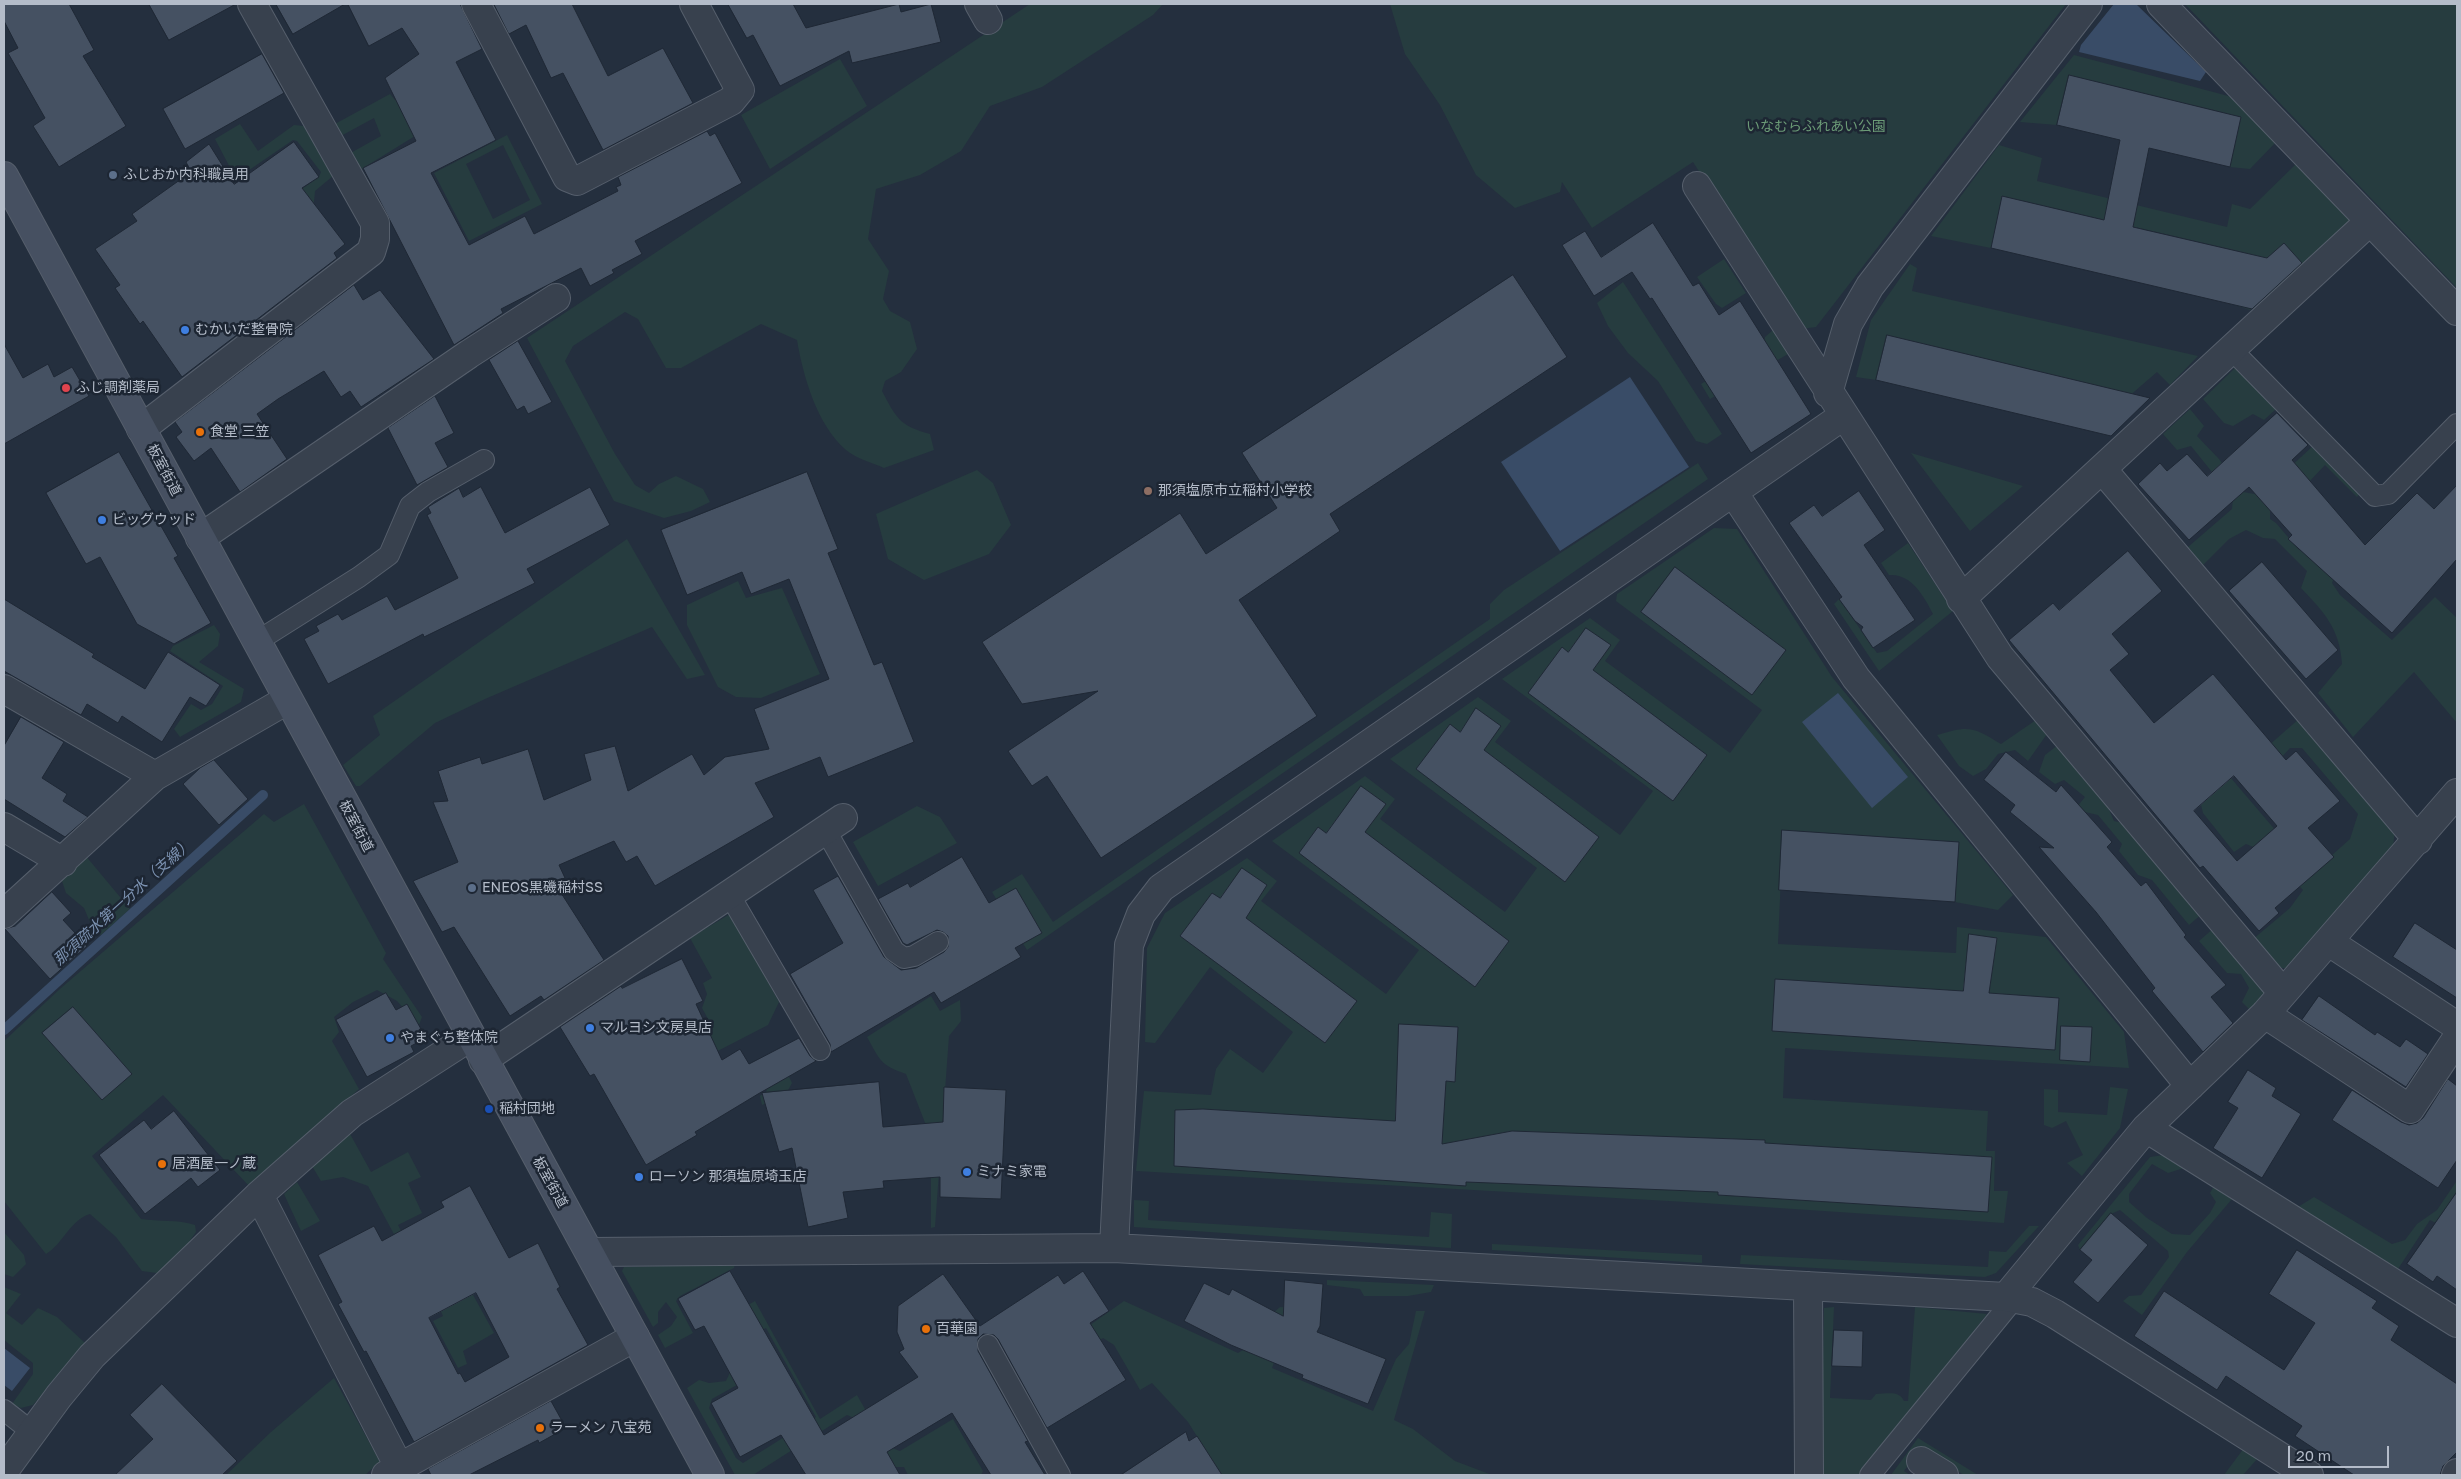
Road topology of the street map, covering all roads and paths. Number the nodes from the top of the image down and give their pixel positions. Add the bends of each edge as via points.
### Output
1 (252, 4) edge
2 (476, 4) edge
3 (694, 4) edge
4 (2088, 4) edge
5 (2161, 4) edge
6 (4, 176) edge
7 (1697, 186) dead end
8 (2370, 221) junction
9 (556, 298) dead end
10 (2457, 311) edge
11 (2231, 350) junction
12 (1828, 393) junction
13 (1843, 416) junction
14 (2457, 424) edge
15 (141, 429) junction
16 (484, 460) dead end
17 (2102, 469) junction
18 (1733, 492) junction
19 (200, 538) junction
20 (1961, 599) junction
21 (256, 642) junction
22 (4, 689) edge
23 (287, 700) junction
24 (154, 776) junction
25 (2452, 809) edge
26 (834, 823) joint
27 (4, 827) edge
28 (2418, 840) junction
29 (63, 862) junction
30 (729, 894) junction
31 (4, 914) edge
32 (938, 942) dead end
33 (2329, 942) junction
34 (2283, 993) junction
35 (2265, 1014) junction
36 (2457, 1026) edge
37 (470, 1036) junction
38 (2457, 1038) edge
39 (820, 1050) dead end
40 (483, 1060) junction
41 (2190, 1086) junction
42 (2146, 1128) junction
43 (259, 1195) junction
44 (1114, 1248) junction
45 (590, 1252) junction
46 (1808, 1286) junction
47 (2010, 1298) junction
48 (2457, 1323) edge
49 (635, 1337) junction
50 (988, 1345) dead end
51 (4, 1410) edge
52 (32, 1432) junction
53 (1921, 1461) dead end
54 (4, 1471) edge
55 (393, 1471) edge
56 (710, 1475) edge
57 (1060, 1475) edge
58 (1809, 1475) edge
59 (1870, 1475) edge
60 (1944, 1475) edge
61 (2308, 1475) edge

1 - 15 street via 374,223 375,239 371,252
2 - 3 street via 567,177 577,181 732,101 740,90
4 - 12 street via 1870,286 1848,324
5 - 8 street
6 - 15 main road, 板室街道
7 - 12 street
8 - 10 street
8 - 11 street
9 - 19 street
11 - 14 lane via 2375,496 2388,494
11 - 17 street
12 - 13 street
13 - 18 street
13 - 20 street
15 - 19 main road, 板室街道
16 - 21 lane via 410,506 389,555
17 - 20 street
17 - 28 street
18 - 41 street via 1856,678
18 - 44 street via 1161,888 1141,914 1129,945
19 - 21 main road, 板室街道
20 - 34 street via 2000,657
21 - 23 main road, 板室街道
22 - 24 street
23 - 24 street
23 - 37 main road, 板室街道
24 - 29 street
25 - 28 street
26 - 30 street
26 - 32 lane via 894,951 904,958 914,956
27 - 29 street
28 - 33 street
29 - 31 street
30 - 39 lane
30 - 40 street
33 - 34 street
33 - 36 street
34 - 35 street
35 - 38 street via 2410,1109
35 - 41 street
37 - 40 main road, 板室街道
37 - 43 street via 352,1113
40 - 45 main road, 板室街道
41 - 42 street
42 - 47 street
42 - 48 street
43 - 52 street via 92,1356
43 - 55 street
44 - 45 street
44 - 46 street
45 - 49 main road, 板室街道
46 - 47 street
46 - 58 street
47 - 59 lane
47 - 61 street via 2032,1302 2055,1314
49 - 55 street
49 - 56 main road, 板室街道
50 - 57 lane
51 - 52 lane
52 - 54 street
53 - 60 street

